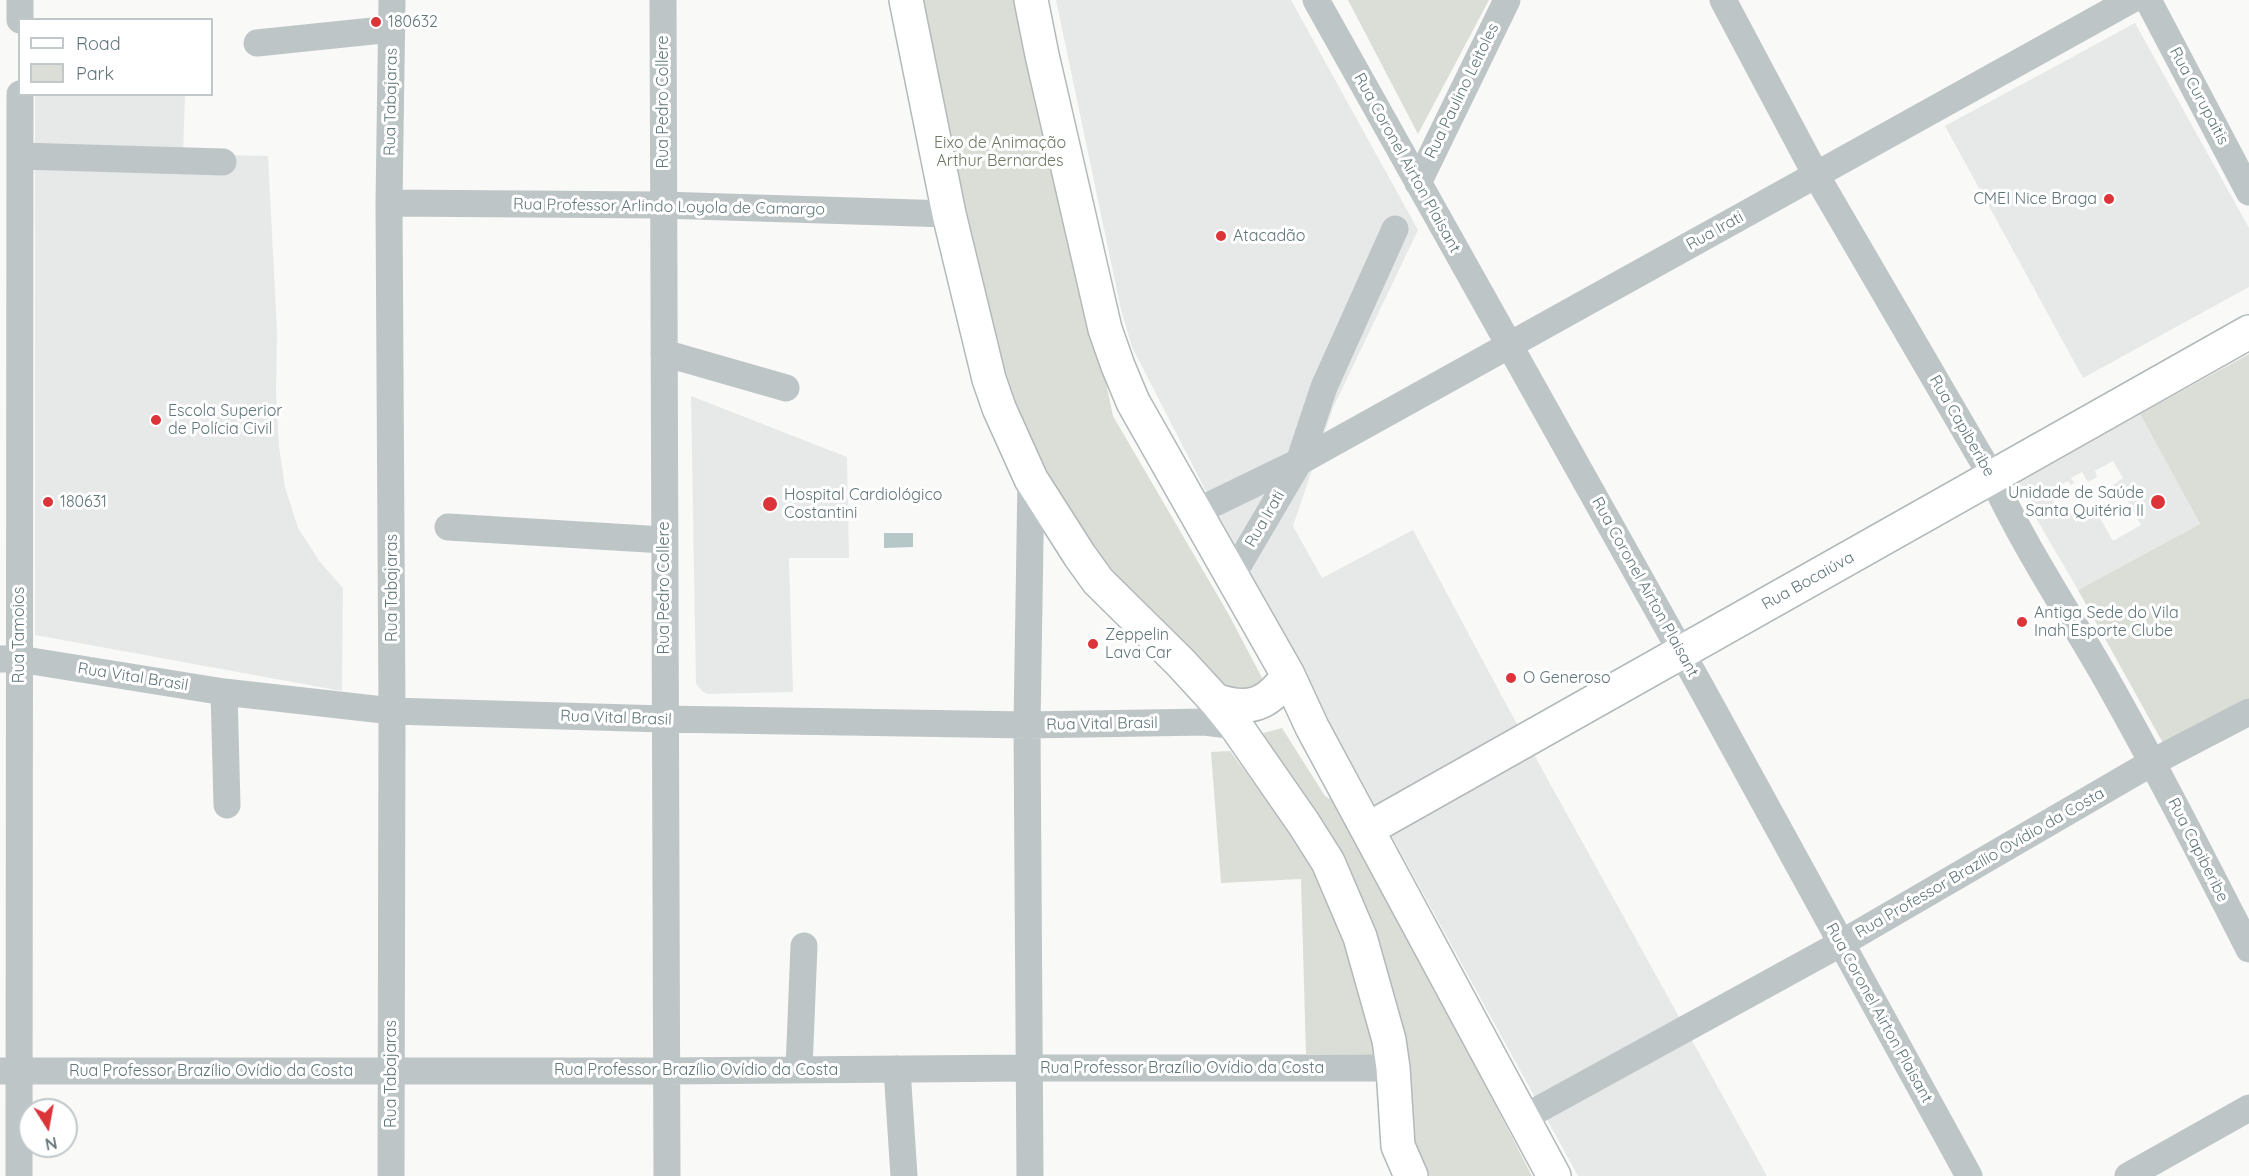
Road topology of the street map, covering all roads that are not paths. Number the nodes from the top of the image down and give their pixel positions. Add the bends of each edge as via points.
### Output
1 (20, 0) edge
2 (392, 0) edge
3 (663, 0) edge
4 (906, 0) edge
5 (1031, 0) edge
6 (1316, 0) edge
7 (1507, 0) edge
8 (1722, 0) edge
9 (2131, 0) edge
10 (2148, 0) edge
11 (20, 18) edge
12 (392, 30) junction
13 (256, 44) dead end
14 (20, 96) edge
15 (20, 156) junction
16 (223, 162) dead end
17 (1816, 175) junction
18 (1418, 183) junction
19 (2249, 192) edge
20 (389, 203) junction
21 (662, 205) junction
22 (10, 212) edge
23 (949, 214) junction
24 (1395, 229) dead end
25 (2249, 332) edge
26 (1508, 346) junction
27 (664, 353) junction
28 (786, 388) dead end
29 (1299, 462) junction
30 (1992, 477) junction
31 (1031, 479) junction
32 (1196, 512) junction
33 (448, 527) dead end
34 (664, 540) junction
35 (1232, 576) junction
36 (1682, 652) junction
37 (9, 659) edge
38 (1288, 675) junction
39 (224, 692) junction
40 (1215, 700) junction
41 (392, 711) junction
42 (2249, 712) edge
43 (664, 719) junction
44 (1027, 725) junction
45 (1236, 726) junction
46 (1312, 727) junction
47 (2153, 762) junction
48 (227, 805) dead end
49 (1368, 829) junction
50 (1840, 944) junction
51 (804, 946) dead end
52 (2249, 948) edge
53 (10, 958) edge
54 (1029, 1068) junction
55 (1393, 1068) junction
56 (799, 1069) junction
57 (897, 1069) junction
58 (10, 1071) edge
59 (391, 1071) junction
60 (665, 1071) junction
61 (2249, 1108) edge
62 (1523, 1118) junction
63 (1397, 1161) edge
64 (19, 1176) edge
65 (391, 1176) edge
66 (667, 1176) edge
67 (904, 1176) edge
68 (1030, 1176) edge
69 (1411, 1176) edge
70 (1554, 1176) edge
71 (1969, 1176) edge
72 (2128, 1176) edge

1 - 11 street
2 - 12 street, Rua Tabajaras
3 - 21 street, Rua Pedro Collere
4 - 23 main road
5 - 32 main road via 1106,329 1133,402
6 - 18 street, Rua Coronel Airton Plaisant
7 - 18 street, Rua Paulino Leitoles
8 - 17 street, Rua Capiberibe
9 - 17 street, Rua Irati
10 - 19 street, Rua Curupaitis
12 - 13 street
12 - 20 street, Rua Tabajaras
14 - 15 street, Rua Tamoios
15 - 16 street
15 - 22 street, Rua Tamoios
17 - 26 street, Rua Irati
17 - 30 street, Rua Capiberibe
18 - 26 street, Rua Coronel Airton Plaisant
20 - 21 street, Rua Professor Arlindo Loyola de Camargo
20 - 41 street, Rua Tabajaras
21 - 23 street, Rua Professor Arlindo Loyola de Camargo
21 - 27 street, Rua Pedro Collere
22 - 37 street, Rua Tamoios
23 - 31 main road via 989,379
24 - 29 street via 1324,387
25 - 30 main road, Rua Bocaiúva
26 - 29 street, Rua Irati
26 - 36 street, Rua Coronel Airton Plaisant
27 - 28 street
27 - 34 street, Rua Pedro Collere
29 - 32 street, Rua Irati
29 - 35 street, Rua Irati
30 - 36 main road, Rua Bocaiúva
30 - 47 street, Rua Capiberibe via 2010,516
31 - 40 main road via 1098,581
31 - 44 street
32 - 35 main road
33 - 34 street
34 - 43 street, Rua Pedro Collere
35 - 38 main road
36 - 49 main road, Rua Bocaiúva
36 - 50 street, Rua Coronel Airton Plaisant
37 - 39 street, Rua Vital Brasil
37 - 53 street, Rua Tamoios
38 - 40 main road via 1266,700 1232,706
38 - 46 main road
39 - 41 street, Rua Vital Brasil
39 - 48 street
40 - 45 main road
41 - 43 street, Rua Vital Brasil
41 - 59 street, Rua Tabajaras
42 - 47 street, Rua Professor Brazílio Ovídio da Costa
43 - 44 street, Rua Vital Brasil
43 - 60 street, Rua Pedro Collere
44 - 45 street, Rua Vital Brasil via 1205,722
44 - 54 street
45 - 46 main road via 1278,717
45 - 55 main road via 1328,862 1360,937
46 - 49 main road
47 - 50 street, Rua Professor Brazílio Ovídio da Costa
47 - 52 street, Rua Capiberibe
49 - 62 main road
50 - 62 street, Rua Professor Brazílio Ovídio da Costa
50 - 71 street, Rua Coronel Airton Plaisant
51 - 56 street
53 - 58 street, Rua Tamoios
54 - 55 street, Rua Professor Brazílio Ovídio da Costa
54 - 57 street, Rua Professor Brazílio Ovídio da Costa
54 - 68 street
55 - 63 main road
56 - 57 street, Rua Professor Brazílio Ovídio da Costa
56 - 60 street, Rua Professor Brazílio Ovídio da Costa
57 - 67 street
58 - 59 street, Rua Professor Brazílio Ovídio da Costa
58 - 64 street, Rua Tamoios
59 - 60 street, Rua Professor Brazílio Ovídio da Costa
59 - 65 street, Rua Tabajaras
60 - 66 street, Rua Pedro Collere
61 - 72 street
62 - 70 main road
63 - 69 main road

